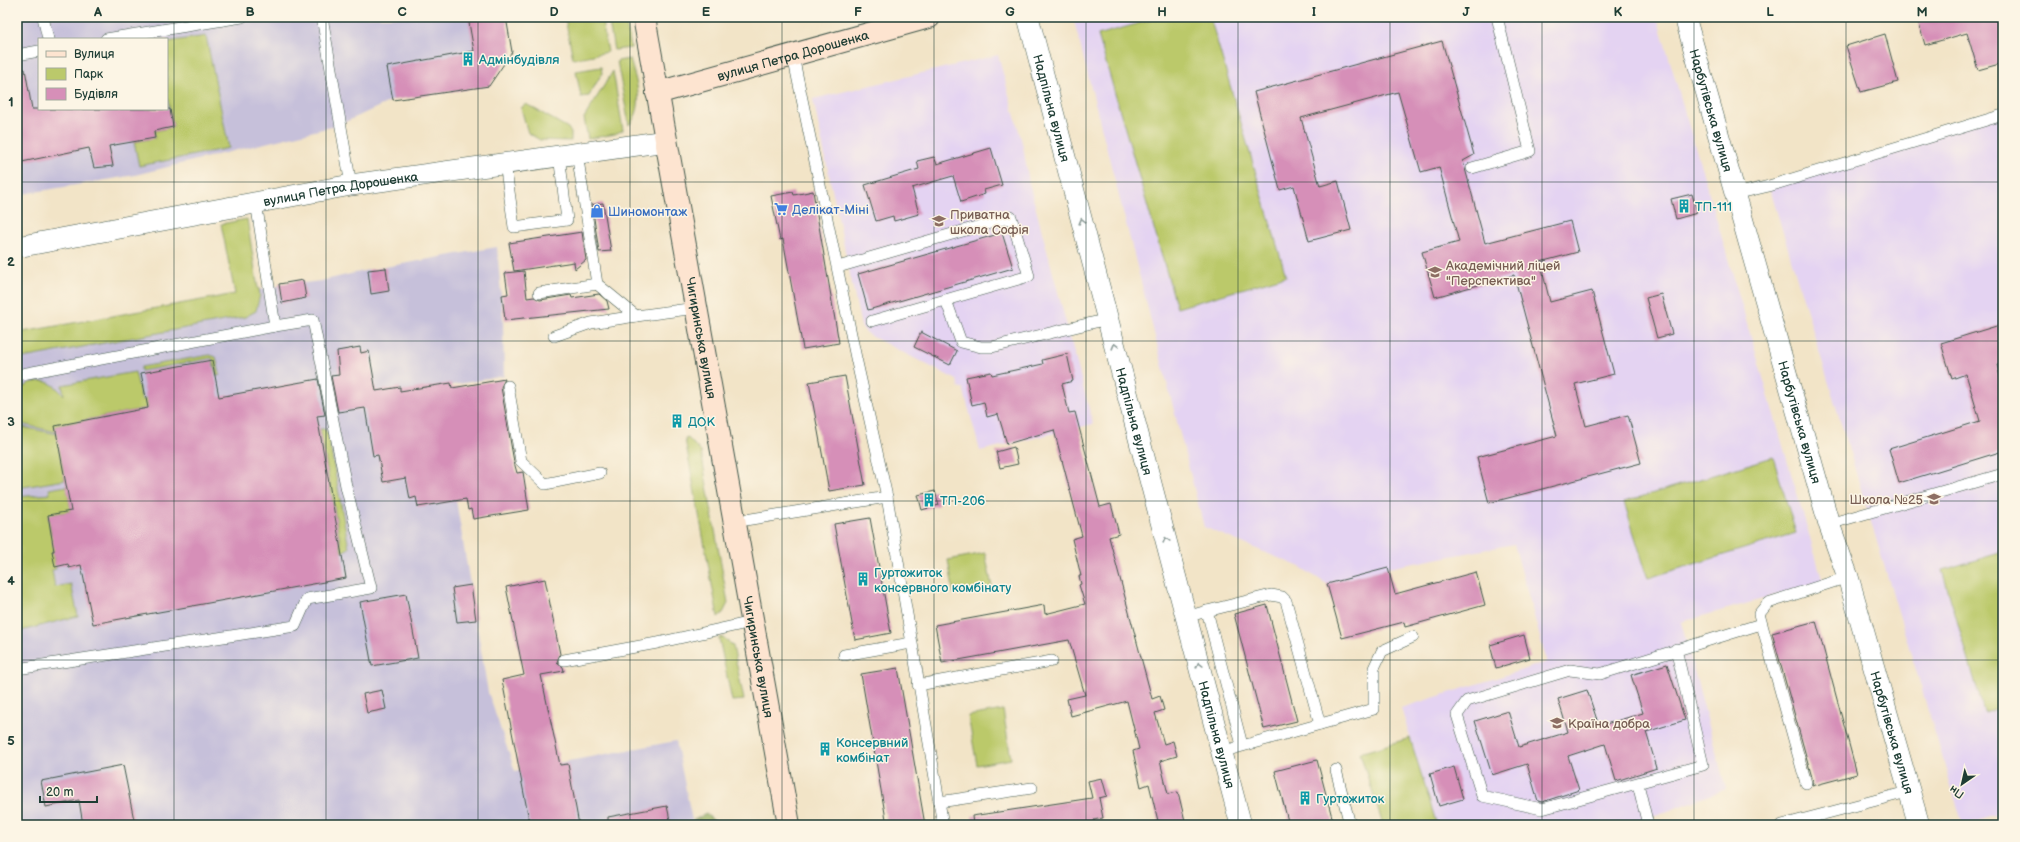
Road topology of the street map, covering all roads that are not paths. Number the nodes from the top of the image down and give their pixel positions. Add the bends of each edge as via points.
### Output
1 (43, 17) edge
2 (242, 17) edge
3 (322, 17) edge
4 (644, 17) edge
5 (929, 17) edge
6 (1028, 17) edge
7 (1497, 17) edge
8 (1685, 17) edge
9 (172, 22) edge
10 (48, 38) edge
11 (110, 38) edge
12 (38, 51) edge
13 (17, 55) edge
14 (794, 56) junction
15 (657, 93) junction
16 (2003, 115) edge
17 (666, 141) junction
18 (568, 154) junction
19 (504, 163) junction
20 (1472, 168) dead end
21 (350, 185) junction
22 (1736, 194) junction
23 (256, 202) junction
24 (17, 247) edge
25 (838, 267) junction
26 (597, 284) junction
27 (539, 293) dead end
28 (946, 300) junction
29 (696, 308) junction
30 (636, 316) junction
31 (1108, 319) junction
32 (872, 321) dead end
33 (275, 326) junction
34 (554, 336) dead end
35 (17, 376) edge
36 (508, 386) dead end
37 (600, 473) dead end
38 (2003, 474) edge
39 (887, 497) junction
40 (733, 522) junction
41 (1829, 524) junction
42 (1848, 577) junction
43 (1207, 611) junction
44 (1186, 617) junction
45 (752, 622) junction
46 (1760, 624) junction
47 (1413, 637) dead end
48 (911, 643) junction
49 (1676, 649) junction
50 (844, 655) dead end
51 (564, 660) dead end
52 (1052, 661) dead end
53 (17, 669) edge
54 (918, 685) junction
55 (1320, 724) junction
56 (1242, 745) junction
57 (1221, 752) junction
58 (1336, 770) dead end
59 (1806, 783) dead end
60 (1638, 784) junction
61 (1032, 788) dead end
62 (1911, 791) junction
63 (939, 802) junction
64 (789, 825) edge
65 (943, 825) edge
66 (1241, 825) edge
67 (1350, 825) edge
68 (1648, 825) edge
69 (1782, 825) edge
70 (1919, 825) edge

1 - 10 lane
2 - 9 lane
3 - 21 lane
4 - 15 main road, Чигиринська вулиця
5 - 14 main road, вулиця Петра Дорошенка
31 -> 6 street, Надпільна вулиця
7 - 20 lane via 1530,151
8 - 22 street, Нарбутівська вулиця
9 - 11 lane
12 - 13 lane
14 - 15 main road, вулиця Петра Дорошенка
14 - 25 lane
15 - 17 main road, Чигиринська вулиця
16 - 22 lane
17 - 18 street, вулиця Петра Дорошенка
17 - 29 main road, Чигиринська вулиця
18 - 19 street, вулиця Петра Дорошенка
18 - 19 lane via 567,220 514,226
18 - 26 lane
19 - 21 street, вулиця Петра Дорошенка
21 - 23 street, вулиця Петра Дорошенка
22 - 41 street, Нарбутівська вулиця
23 - 24 street, вулиця Петра Дорошенка via 97,239
23 - 33 lane
25 - 28 lane via 1012,217 1029,276
25 - 39 lane
26 - 27 lane
26 - 30 lane
28 - 31 lane via 961,342 981,347
28 - 32 lane
29 - 30 lane
29 - 40 main road, Чигиринська вулиця
30 - 34 lane via 585,324
44 -> 31 street, Надпільна вулиця
33 - 35 lane
33 - 53 lane via 313,320 346,486 371,588 307,599 295,626
36 - 37 lane via 521,462 545,484
38 - 41 lane
39 - 40 lane
39 - 48 lane
40 - 45 main road, Чигиринська вулиця
41 - 42 street, Нарбутівська вулиця
42 - 46 lane via 1768,603 1759,614
42 - 62 street, Нарбутівська вулиця
43 - 44 lane
43 - 55 lane via 1271,595 1282,597 1286,601
43 - 56 lane
57 -> 44 street, Надпільна вулиця
45 - 51 lane
45 - 64 main road, Чигиринська вулиця
46 - 49 lane
46 - 59 lane
47 - 55 lane via 1382,651 1374,668 1374,709
48 - 50 lane
48 - 54 lane
49 - 60 lane via 1703,765
49 - 60 lane via 1600,674 1570,670 1468,701 1457,715 1482,796 1542,809
52 - 54 lane
54 - 63 lane
55 - 56 lane
56 - 57 lane
57 - 66 street, Надпільна вулиця
58 - 67 lane
60 - 68 lane
61 - 63 lane
62 - 69 lane
62 - 70 street, Нарбутівська вулиця
63 - 65 lane

